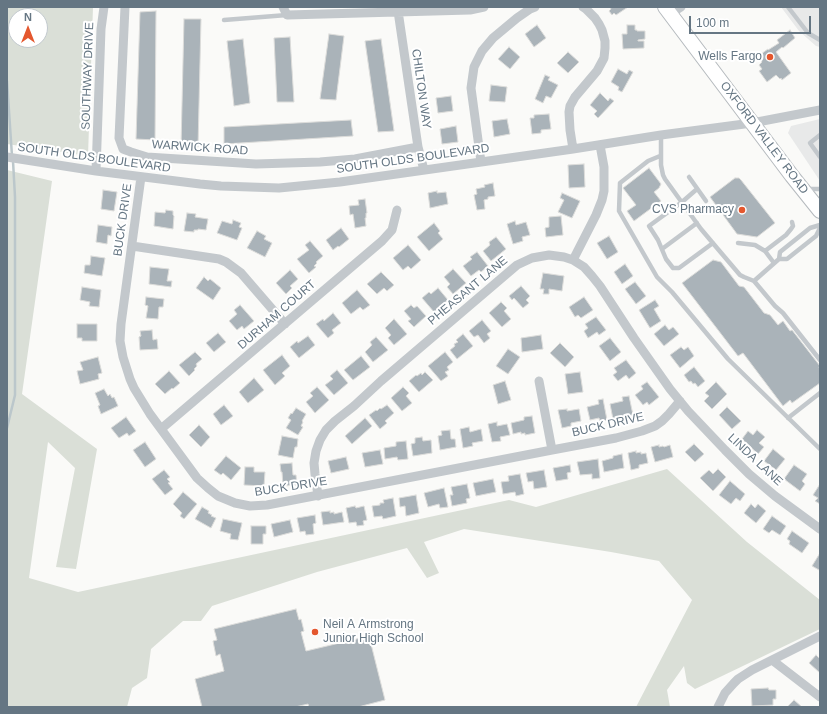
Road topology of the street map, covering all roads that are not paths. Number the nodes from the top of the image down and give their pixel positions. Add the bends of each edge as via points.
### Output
1 (104, 7) edge
2 (125, 7) edge
3 (484, 7) edge
4 (535, 7) edge
5 (583, 7) edge
6 (788, 7) edge
7 (672, 9) edge
8 (285, 11) edge
9 (398, 12) junction
10 (224, 20) dead end
11 (820, 40) edge
12 (820, 110) edge
13 (752, 123) junction
14 (661, 135) junction
15 (820, 135) edge
16 (600, 145) junction
17 (418, 147) junction
18 (572, 149) junction
19 (660, 156) junction
20 (7, 157) edge
21 (820, 157) edge
22 (481, 162) junction
23 (424, 170) junction
24 (96, 171) junction
25 (141, 177) junction
26 (689, 177) dead end
27 (697, 189) junction
28 (802, 189) junction
29 (820, 189) edge
30 (706, 201) dead end
31 (682, 202) junction
32 (397, 210) dead end
33 (820, 211) edge
34 (792, 222) dead end
35 (697, 223) junction
36 (820, 227) edge
37 (713, 243) junction
38 (738, 243) dead end
39 (132, 246) junction
40 (662, 249) junction
41 (765, 251) junction
42 (779, 259) junction
43 (573, 260) junction
44 (774, 263) junction
45 (754, 281) junction
46 (285, 324) junction
47 (820, 360) edge
48 (539, 381) dead end
49 (820, 393) edge
50 (680, 401) junction
51 (788, 418) junction
52 (161, 430) junction
53 (820, 449) edge
54 (552, 450) junction
55 (318, 496) junction
56 (820, 529) edge
57 (820, 636) edge
58 (772, 660) junction
59 (820, 697) edge
60 (718, 707) edge

1 - 24 street, SOUTHWAY DRIVE
2 - 17 street, WARWICK ROAD via 119,138 123,149 147,156 256,164 355,159
3 - 9 street via 470,10
4 - 22 street via 493,38 482,51 474,67 471,88
5 - 18 street via 599,24 605,48 604,58 597,71 570,106
6 - 11 lane via 808,33
7 - 13 main road, OXFORD VALLEY ROAD
8 - 9 street
8 - 10 lane
9 - 17 street, CHILTON WAY
12 - 13 street, SOUTH OLDS BOULEVARD
13 - 14 street, SOUTH OLDS BOULEVARD
13 - 28 main road, OXFORD VALLEY ROAD
14 - 16 street, SOUTH OLDS BOULEVARD
14 - 19 lane
15 - 21 lane via 810,143
16 - 18 street, SOUTH OLDS BOULEVARD
16 - 43 street via 604,166 602,200
17 - 23 street, CHILTON WAY
18 - 22 street, SOUTH OLDS BOULEVARD
19 - 31 lane via 663,175
19 - 51 lane via 648,161 620,183 619,211 657,278 672,292 728,359
20 - 24 street, SOUTH OLDS BOULEVARD
22 - 23 street, SOUTH OLDS BOULEVARD
23 - 25 street, SOUTH OLDS BOULEVARD via 279,188 221,186
24 - 25 street, SOUTH OLDS BOULEVARD
25 - 39 street, BUCK DRIVE
26 - 27 lane
27 - 30 lane
27 - 31 lane
28 - 29 lane
28 - 33 main road, OXFORD VALLEY ROAD
31 - 35 lane
31 - 40 lane via 649,226
32 - 46 street, DURHAM COURT via 392,230 382,241
34 - 41 lane via 791,229
35 - 37 lane
35 - 40 lane
36 - 42 lane via 816,236 787,259
36 - 42 lane via 810,228 780,252
37 - 40 lane via 679,268 673,268
37 - 45 lane via 740,274
38 - 41 lane via 755,245
39 - 46 street via 226,262 241,273
39 - 52 street, BUCK DRIVE via 120,324 120,341 134,388
41 - 44 lane
42 - 44 lane
43 - 50 street, PHEASANT LANE via 592,276
43 - 55 street, PHEASANT LANE via 549,255 532,258 517,265 335,421 326,430 316,451 314,463
44 - 45 lane
45 - 47 lane
46 - 52 street, DURHAM COURT
48 - 54 street
49 - 51 lane
50 - 54 street, BUCK DRIVE via 662,422 642,432
50 - 56 street, LINDA LANE via 749,474
51 - 53 lane
52 - 55 street, BUCK DRIVE via 197,478 218,496 235,503 254,506
54 - 55 street, BUCK DRIVE
57 - 58 street
58 - 59 street
58 - 60 street via 738,679 725,693

